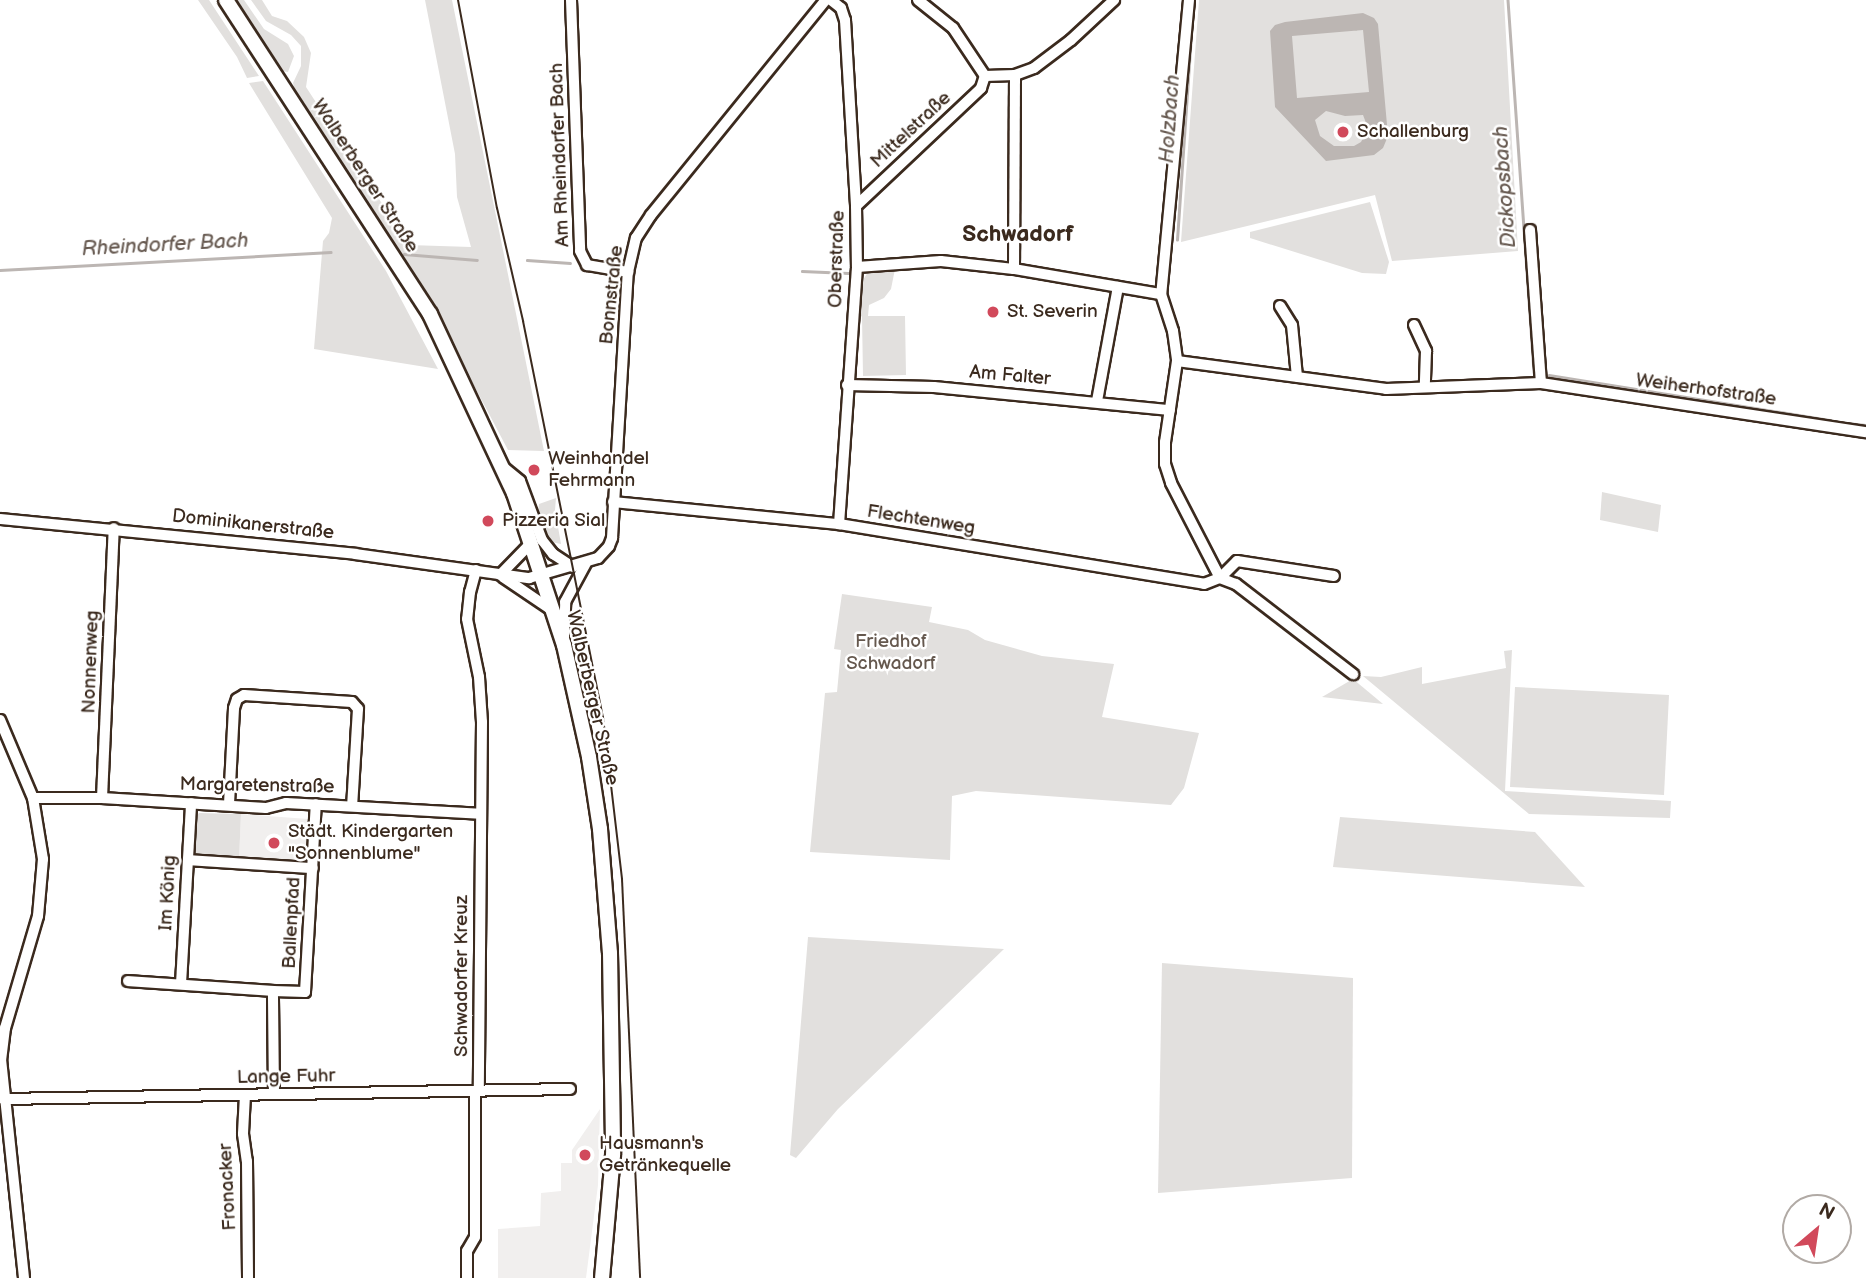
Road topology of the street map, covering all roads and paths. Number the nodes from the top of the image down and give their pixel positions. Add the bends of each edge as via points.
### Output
1 (226, 0) edge
2 (571, 0) edge
3 (828, 0) edge
4 (918, 0) edge
5 (1114, 0) edge
6 (1189, 0) edge
7 (1014, 75) junction
8 (985, 76) junction
9 (856, 206) junction
10 (1530, 230) dead end
11 (857, 267) junction
12 (1014, 269) junction
13 (628, 272) junction
14 (1118, 287) junction
15 (1161, 294) junction
16 (1280, 306) dead end
17 (1414, 325) dead end
18 (1177, 361) junction
19 (1297, 377) junction
20 (1541, 383) junction
21 (847, 385) junction
22 (1425, 386) junction
23 (1097, 401) junction
24 (1170, 410) junction
25 (1866, 432) edge
26 (503, 466) junction
27 (613, 502) junction
28 (0, 519) edge
29 (839, 524) junction
30 (114, 528) junction
31 (531, 543) junction
32 (586, 563) junction
33 (573, 567) junction
34 (476, 570) junction
35 (500, 575) junction
36 (541, 575) junction
37 (1334, 576) dead end
38 (1220, 578) junction
39 (553, 611) junction
40 (564, 645) junction
41 (1353, 674) dead end
42 (0, 720) edge
43 (33, 798) junction
44 (102, 798) junction
45 (191, 803) junction
46 (229, 804) junction
47 (316, 804) junction
48 (352, 806) junction
49 (480, 814) junction
50 (188, 860) junction
51 (313, 867) junction
52 (128, 981) dead end
53 (181, 984) junction
54 (273, 991) junction
55 (570, 1089) dead end
56 (477, 1091) junction
57 (274, 1094) junction
58 (245, 1095) junction
59 (3, 1099) junction
60 (13, 1174) junction
61 (0, 1176) edge
62 (24, 1278) edge
63 (248, 1278) edge
64 (467, 1278) edge
65 (601, 1278) edge

1 - 26 main road, Walberberger Straße via 430,314
2 - 13 street, Am Rheindorfer Bach via 580,251 587,265
3 - 9 street, Oberstraße via 841,8 845,20
3 - 13 street, Bonnstraße via 651,215 636,238
4 - 8 street via 953,28
5 - 7 street via 1034,68
6 - 15 street
7 - 8 street
7 - 12 street
8 - 9 street, Mittelstraße via 981,88
9 - 11 street, Oberstraße
10 - 20 street
11 - 12 street via 941,261
11 - 21 street, Oberstraße
12 - 14 street
13 - 27 street, Bonnstraße
14 - 15 street
14 - 23 street
15 - 18 street
16 - 19 street via 1292,325
17 - 22 street via 1426,351
18 - 19 street, Weiherhofstraße
18 - 24 street
19 - 22 street, Weiherhofstraße via 1386,389
20 - 22 street, Weiherhofstraße
20 - 25 street, Weiherhofstraße
21 - 23 street, Am Falter via 934,387
21 - 29 street, Oberstraße
23 - 24 street, Am Falter
24 - 38 street via 1165,464
26 - 31 main road, Walberberger Straße
26 - 33 street via 520,481 542,540
27 - 29 street, Flechtenweg
27 - 32 street, Bonnstraße via 609,546
28 - 30 street, Dominikanerstraße
29 - 38 street, Flechtenweg via 1205,584
30 - 34 street, Dominikanerstraße
30 - 44 street, Nonnenweg
31 - 35 street
31 - 36 main road, Walberberger Straße
32 - 33 street, Bonnstraße
32 - 40 street, Bonnstraße via 565,602
33 - 36 street, Bonnstraße
34 - 35 street, Dominikanerstraße
34 - 49 street, Schwadorfer Kreuz via 467,619 479,677 482,722
35 - 36 street, Dominikanerstraße
35 - 39 street, Dominikanerstraße
36 - 39 main road, Walberberger Straße
37 - 38 street via 1237,561
38 - 41 street via 1236,584
39 - 40 main road, Walberberger Straße
40 - 65 main road, Walberberger Straße via 600,829 610,953 613,1155
42 - 43 street
43 - 44 street, Margaretenstraße
43 - 59 street via 40,825 42,892 2,1042
44 - 45 street, Margaretenstraße
45 - 46 street, Margaretenstraße
45 - 50 street, Im König
46 - 47 street, Margaretenstraße via 266,808
46 - 48 street via 234,708 244,695 352,702 358,709
47 - 48 street, Margaretenstraße
47 - 51 street, Ballenpfad
48 - 49 street, Margaretenstraße
49 - 56 street, Schwadorfer Kreuz
50 - 51 street
50 - 53 street, Im König
51 - 54 street, Ballenpfad via 305,992
52 - 53 street
53 - 54 street
54 - 57 street, Ballenpfad
55 - 56 street, Lange Fuhr
56 - 57 street, Lange Fuhr
56 - 64 street, Schwadorfer Kreuz via 475,1237 467,1251
57 - 58 street, Lange Fuhr
58 - 59 street, Lange Fuhr
58 - 63 street, Fronacker
59 - 60 street
60 - 61 street
60 - 62 street

